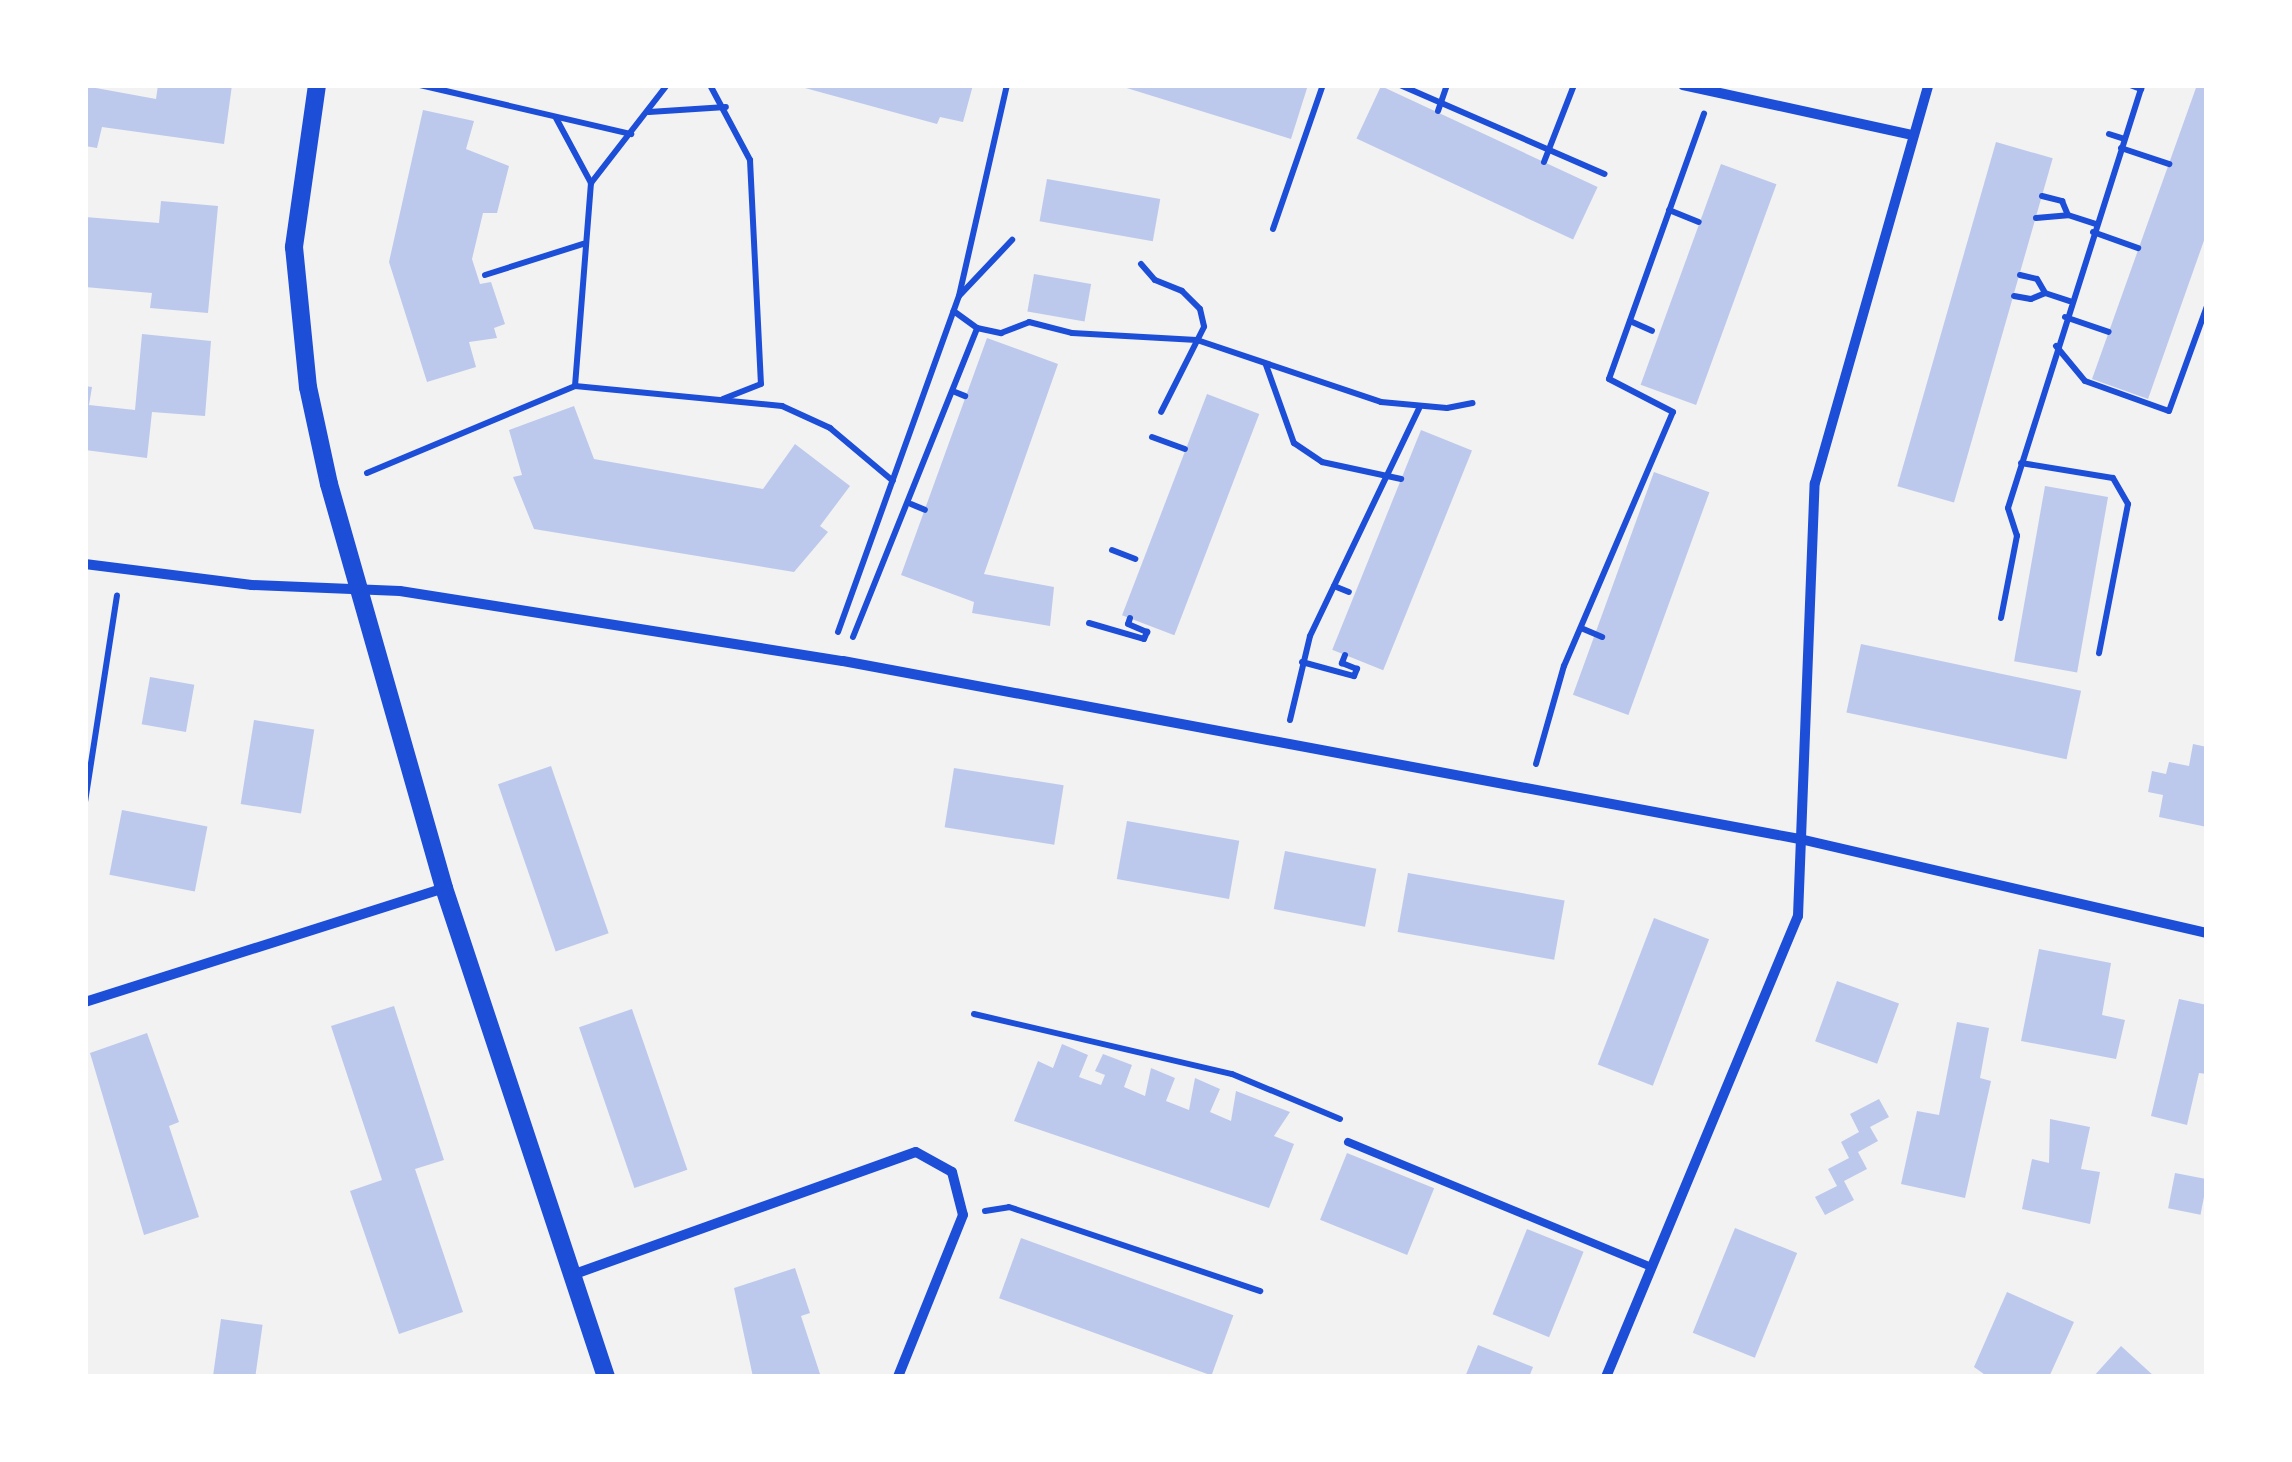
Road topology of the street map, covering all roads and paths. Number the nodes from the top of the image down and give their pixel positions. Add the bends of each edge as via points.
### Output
1 (317, 85) edge
2 (420, 85) edge
3 (667, 85) edge
4 (710, 85) edge
5 (1008, 85) edge
6 (1323, 85) edge
7 (1400, 85) edge
8 (1447, 85) edge
9 (1574, 85) edge
10 (1682, 85) edge
11 (1928, 85) edge
12 (2130, 85) edge
13 (2142, 87) edge
14 (1712, 92) junction
15 (1439, 107) junction
16 (726, 108) junction
17 (648, 112) junction
18 (555, 116) junction
19 (631, 134) junction
20 (2108, 134) dead end
21 (1912, 135) junction
22 (2124, 138) junction
23 (2121, 148) junction
24 (1549, 150) junction
25 (1544, 162) dead end
26 (2169, 164) dead end
27 (1605, 174) dead end
28 (591, 183) junction
29 (2042, 196) dead end
30 (1669, 210) junction
31 (2068, 215) junction
32 (2036, 218) dead end
33 (1699, 222) dead end
34 (2094, 228) junction
35 (1273, 229) dead end
36 (1012, 240) dead end
37 (584, 244) junction
38 (2138, 248) dead end
39 (1141, 264) dead end
40 (485, 275) dead end
41 (2020, 275) dead end
42 (2045, 293) junction
43 (960, 296) junction
44 (2014, 296) dead end
45 (2070, 300) junction
46 (2207, 306) edge
47 (954, 311) junction
48 (2064, 316) junction
49 (1630, 321) junction
50 (977, 328) junction
51 (1652, 331) dead end
52 (2109, 332) dead end
53 (1198, 340) junction
54 (2056, 344) junction
55 (1265, 364) junction
56 (575, 386) junction
57 (955, 392) junction
58 (966, 396) dead end
59 (717, 401) junction
60 (1473, 402) dead end
61 (1419, 408) junction
62 (1161, 412) dead end
63 (1152, 437) dead end
64 (1185, 449) dead end
65 (2021, 463) junction
66 (367, 473) dead end
67 (1387, 476) junction
68 (1401, 480) dead end
69 (893, 481) junction
70 (911, 504) junction
71 (926, 510) dead end
72 (1112, 550) dead end
73 (1135, 560) dead end
74 (85, 564) edge
75 (121, 570) junction
76 (1334, 586) junction
77 (355, 588) junction
78 (1349, 592) dead end
79 (850, 599) dead end
80 (865, 604) dead end
81 (1130, 618) dead end
82 (2000, 618) dead end
83 (1089, 623) dead end
84 (1580, 628) junction
85 (1602, 637) dead end
86 (2099, 653) dead end
87 (1346, 655) dead end
88 (1302, 662) junction
89 (1286, 744) junction
90 (1528, 789) junction
91 (85, 802) edge
92 (1800, 838) junction
93 (444, 888) junction
94 (2207, 933) edge
95 (85, 1002) edge
96 (974, 1014) dead end
97 (1340, 1118) dead end
98 (1348, 1142) dead end
99 (963, 1215) junction
100 (1651, 1267) junction
101 (572, 1275) junction
102 (1260, 1291) dead end
103 (606, 1377) edge
104 (898, 1377) edge
105 (1606, 1377) edge

1 - 77 street via 299,191 297,300 308,387
2 - 18 path
3 - 17 path
4 - 16 path
5 - 43 path
6 - 35 path
7 - 15 path
8 - 15 path
9 - 24 path
10 - 14 street
11 - 21 street
12 - 13 path
13 - 22 path
14 - 21 street
14 - 30 path
15 - 24 path
16 - 17 path
16 - 59 path via 750,160 761,384
17 - 19 path
18 - 19 path
18 - 28 path
19 - 28 path
20 - 22 path
21 - 92 street via 1815,483
22 - 23 path
23 - 26 path
23 - 34 path
24 - 25 path
24 - 27 path
28 - 37 path
29 - 31 path via 2062,201
30 - 33 path
30 - 49 path
31 - 32 path
31 - 34 path
34 - 38 path
34 - 45 path
36 - 43 path
37 - 40 path
37 - 56 path
39 - 53 path via 1200,310
41 - 42 path via 2037,279
42 - 44 path
42 - 45 path
43 - 47 path
45 - 48 path
46 - 54 path via 2169,411 2085,381
47 - 50 path
47 - 69 path
48 - 52 path
48 - 54 path
49 - 51 path
49 - 84 path via 1609,379 1673,412
50 - 53 path via 1001,333 1030,322 1072,332
50 - 57 path
53 - 55 path
53 - 62 path
54 - 65 path
55 - 61 path
55 - 67 path via 1294,443 1322,462
56 - 59 path
56 - 66 path
57 - 58 path
57 - 70 path
59 - 69 path via 782,406 830,428
60 - 61 path
61 - 67 path
63 - 64 path
65 - 82 path via 2008,508 2017,536
65 - 86 path via 2113,478 2128,504
67 - 68 path
67 - 76 path
69 - 79 path
70 - 71 path
70 - 80 path
72 - 73 path
74 - 75 street
75 - 77 street
75 - 91 path
76 - 78 path
76 - 88 path
77 - 89 street via 843,662
77 - 93 street
81 - 83 path via 1128,624 1147,632 1144,639
84 - 85 path
84 - 90 path
87 - 88 path via 1342,663 1357,669 1354,676
88 - 89 path
89 - 90 street
90 - 92 street
92 - 94 street
92 - 100 street via 1798,916
93 - 95 street
93 - 101 street
96 - 97 path via 1232,1074
98 - 100 lane
99 - 101 street via 952,1172 916,1152
99 - 102 path via 1009,1208
99 - 104 street
100 - 105 street
101 - 103 street

